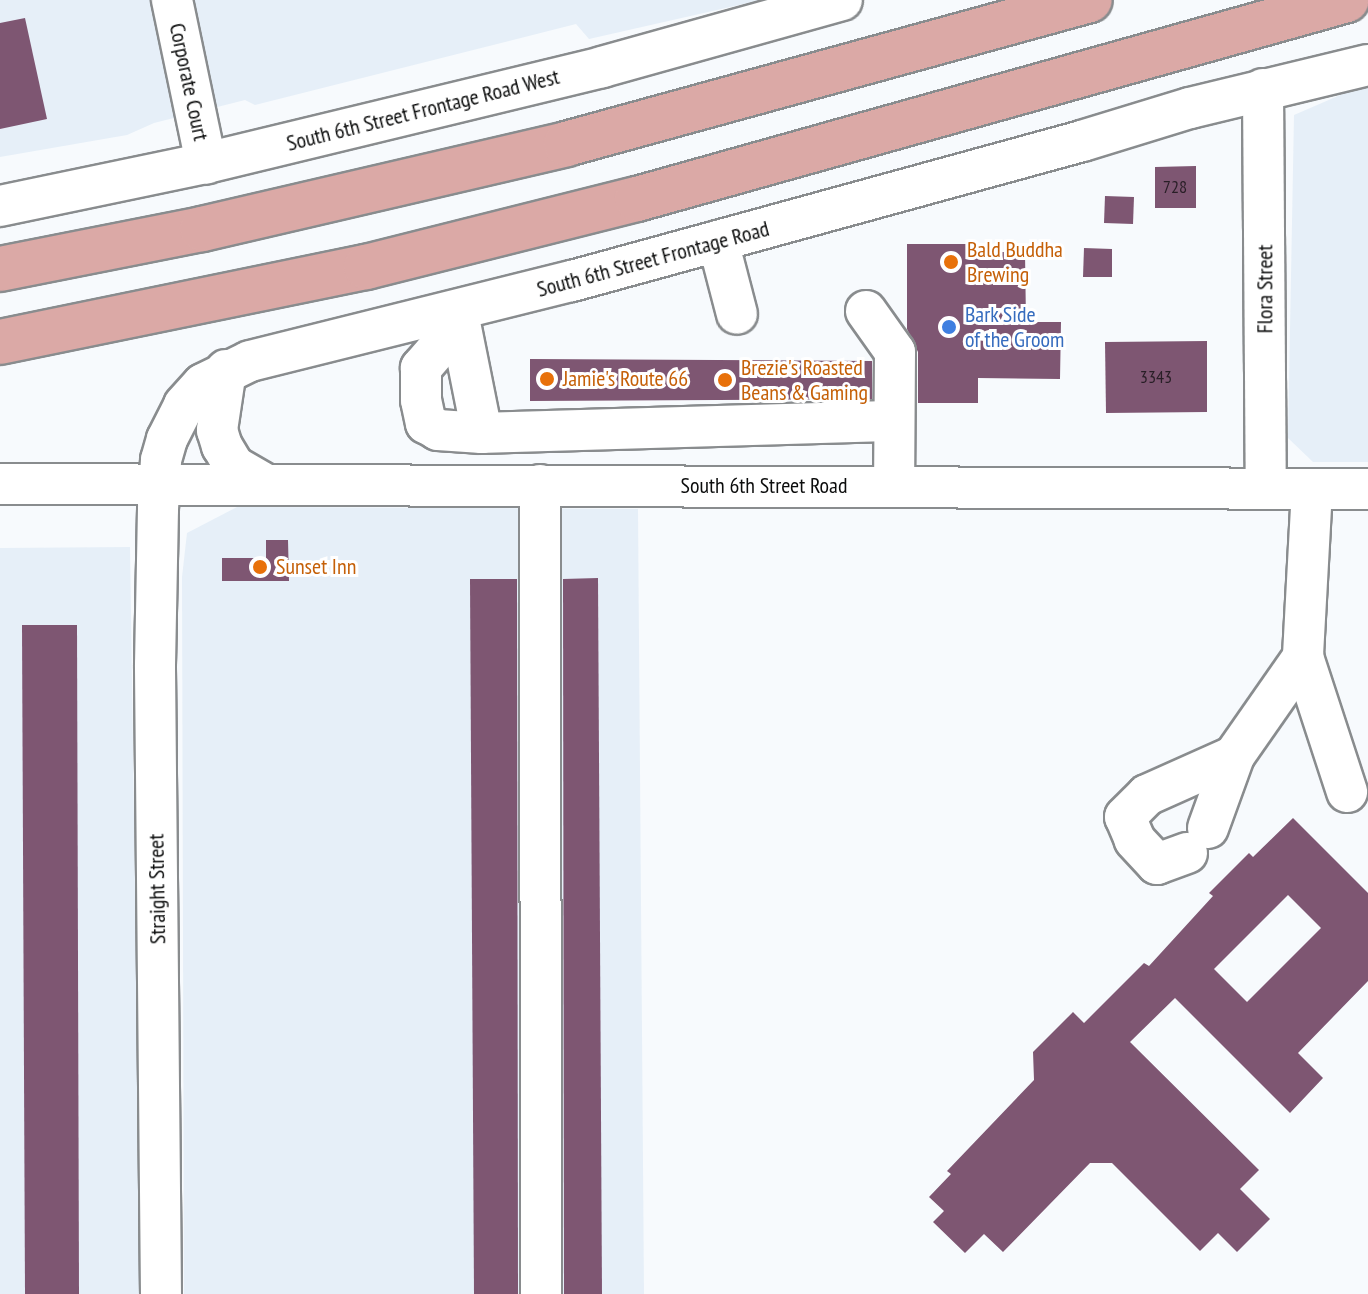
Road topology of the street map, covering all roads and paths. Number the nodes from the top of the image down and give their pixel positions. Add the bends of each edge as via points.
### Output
1 (172, 0) edge
2 (842, 0) edge
3 (1090, 0) edge
4 (1347, 0) edge
5 (785, 8) edge
6 (1368, 65) edge
7 (1263, 89) junction
8 (206, 163) junction
9 (0, 206) edge
10 (718, 241) junction
11 (0, 269) edge
12 (866, 311) dead end
13 (737, 314) dead end
14 (459, 317) junction
15 (0, 342) edge
16 (226, 370) junction
17 (894, 421) junction
18 (482, 433) junction
19 (0, 484) edge
20 (265, 484) junction
21 (159, 485) junction
22 (540, 485) junction
23 (894, 487) junction
24 (1266, 488) junction
25 (1312, 489) junction
26 (1368, 489) edge
27 (1303, 657) junction
28 (1234, 756) junction
29 (1347, 792) dead end
30 (161, 1294) edge
31 (541, 1294) edge

1 - 8 street, Corporate Court
2 - 5 street, South 6th Street Frontage Road West
3 - 11 main road via 566,144 202,229
4 - 15 main road via 637,199 366,267
5 - 8 street, South 6th Street Frontage Road West via 666,51
6 - 7 street, South 6th Street Frontage Road
7 - 10 street, South 6th Street Frontage Road
7 - 24 street, Flora Street
8 - 9 street, South 6th Street Frontage Road West
10 - 13 street
10 - 14 street, South 6th Street Frontage Road
12 - 17 street via 895,352
14 - 16 street, South 6th Street Frontage Road via 263,357
14 - 18 street
14 - 18 street via 421,368 421,400 426,423 438,430
16 - 20 street via 217,430 222,446 234,466
16 - 21 street, South 6th Street Frontage Road via 203,384 174,421
17 - 18 street
17 - 23 street
19 - 21 street
20 - 21 street, South 6th Street Road
20 - 22 street, South 6th Street Road
21 - 30 street, Straight Street via 155,665
22 - 23 street, South 6th Street Road
22 - 31 street
23 - 24 street, South 6th Street Road
24 - 25 street, South 6th Street Road
25 - 26 street, South 6th Street Road
25 - 27 street
27 - 28 street
27 - 29 street
28 - 28 street via 1147,795 1125,817 1135,840 1157,864 1198,840

